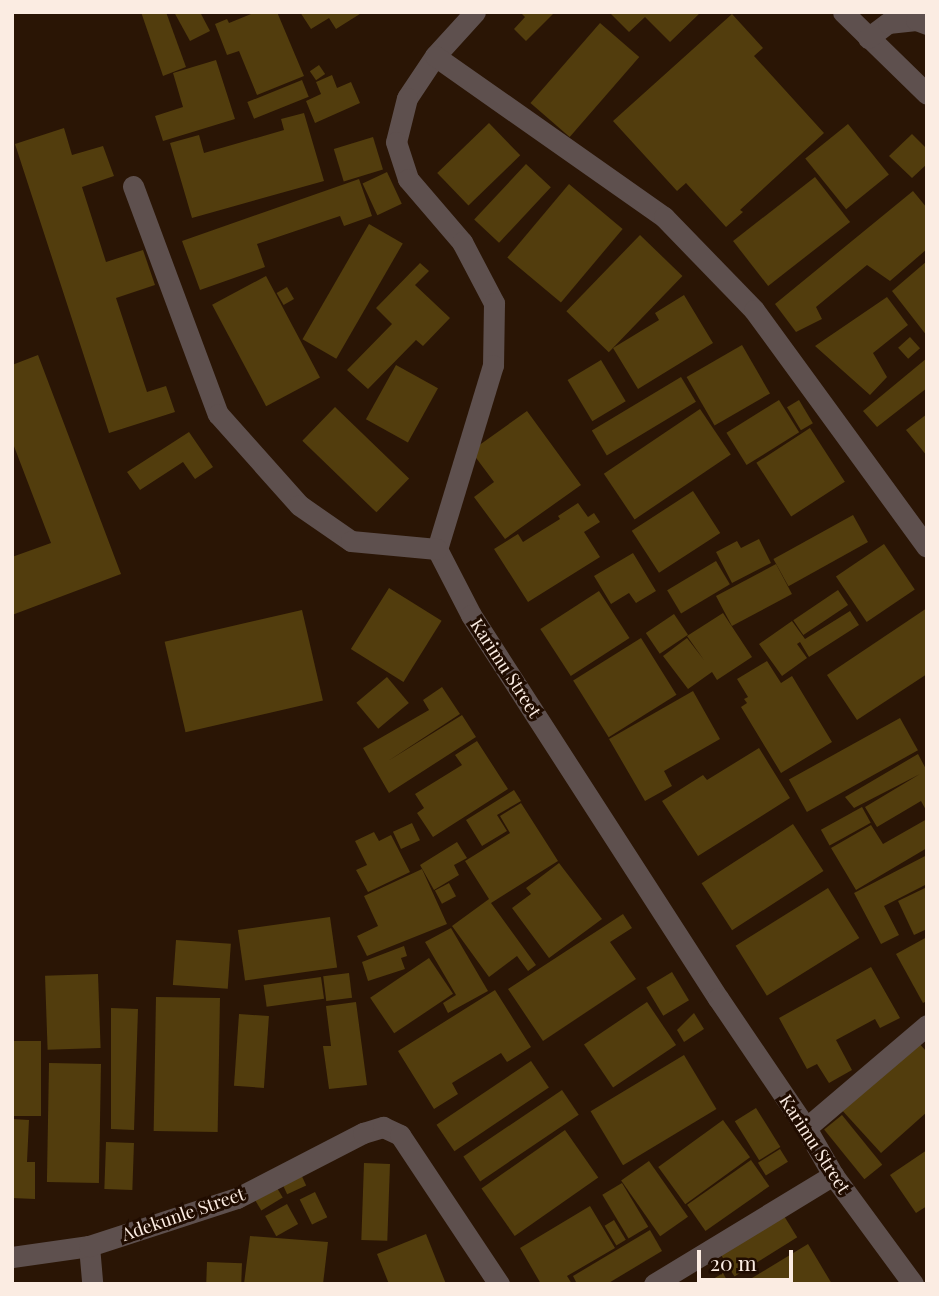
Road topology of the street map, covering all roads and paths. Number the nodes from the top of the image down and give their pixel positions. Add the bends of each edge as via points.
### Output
1 (475, 12) edge
2 (842, 12) edge
3 (927, 24) edge
4 (868, 38) junction
5 (435, 56) junction
6 (927, 94) edge
7 (133, 186) dead end
8 (927, 547) edge
9 (437, 549) junction
10 (927, 1025) edge
11 (806, 1128) junction
12 (833, 1175) junction
13 (89, 1246) junction
14 (12, 1257) edge
15 (92, 1284) edge
16 (499, 1284) edge
17 (654, 1284) edge
18 (913, 1284) edge

1 - 5 street
2 - 4 street
3 - 4 street via 916,20 888,23
4 - 6 street
5 - 8 street via 664,217 754,310
5 - 9 street via 407,98 396,142 408,179 461,242 494,303 493,365
7 - 9 street via 218,414 299,505 351,541
9 - 11 street, Karimu Street via 471,615
10 - 11 street
11 - 12 street, Karimu Street
12 - 17 street
12 - 18 street, Karimu Street
13 - 14 street, Adekunle Street
13 - 15 street
13 - 16 street, Adekunle Street via 237,1198 383,1126 400,1135

